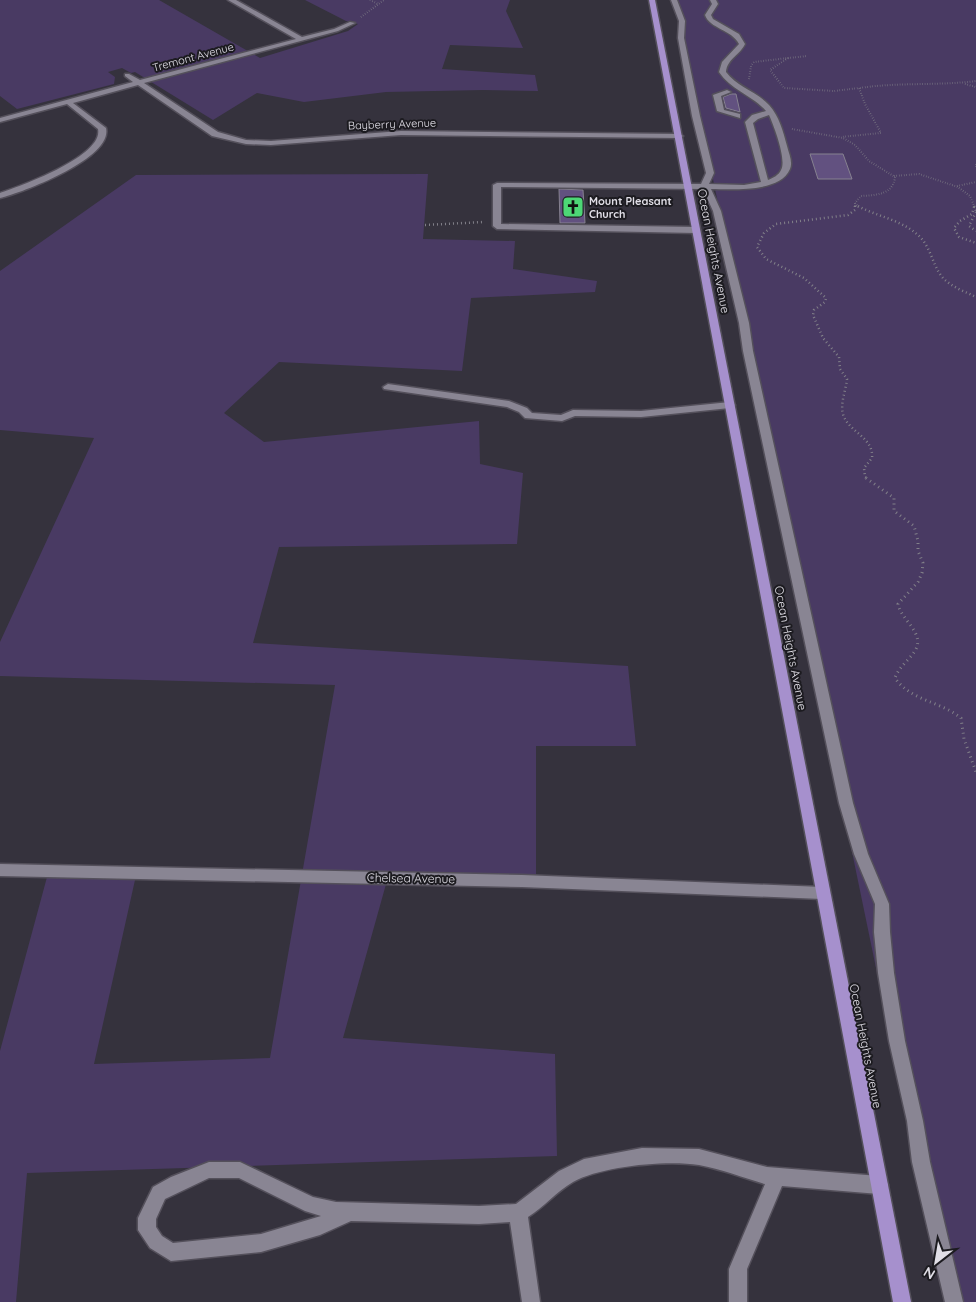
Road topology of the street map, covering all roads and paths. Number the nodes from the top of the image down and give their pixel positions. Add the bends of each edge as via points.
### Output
1 (230, 0) edge
2 (370, 0) edge
3 (384, 0) edge
4 (652, 0) edge
5 (674, 0) edge
6 (713, 0) edge
7 (378, 4) junction
8 (352, 23) joint
9 (301, 39) junction
10 (808, 56) dead end
11 (788, 58) junction
12 (127, 75) dead end
13 (976, 81) edge
14 (749, 82) dead end
15 (138, 83) junction
16 (962, 84) junction
17 (976, 87) edge
18 (859, 88) junction
19 (739, 89) junction
20 (68, 102) junction
21 (771, 112) junction
22 (750, 119) junction
23 (0, 120) edge
24 (776, 127) junction
25 (678, 136) junction
26 (841, 137) junction
27 (976, 164) edge
28 (976, 168) edge
29 (894, 176) junction
30 (976, 182) edge
31 (765, 183) junction
32 (688, 186) junction
33 (705, 186) junction
34 (956, 186) junction
35 (0, 196) edge
36 (855, 203) junction
37 (973, 205) junction
38 (976, 211) edge
39 (490, 222) dead end
40 (425, 225) dead end
41 (696, 230) junction
42 (976, 231) edge
43 (976, 243) edge
44 (976, 297) edge
45 (388, 387) dead end
46 (730, 405) junction
47 (976, 772) edge
48 (0, 870) edge
49 (822, 893) junction
50 (777, 1177) junction
51 (879, 1185) junction
52 (350, 1212) junction
53 (518, 1213) junction
54 (531, 1302) edge
55 (738, 1302) edge
56 (902, 1302) edge
57 (954, 1302) edge

1 - 9 street
2 - 7 path
3 - 7 path
4 - 25 main road, Ocean Heights Avenue
5 - 33 street via 682,21 681,38 710,173
6 - 19 street via 715,4 708,15 710,20 735,34 742,42 740,50 725,61 721,70 727,81
7 - 8 path
8 - 9 street, Tremont Avenue
9 - 15 street, Tremont Avenue
10 - 11 path
11 - 14 path via 754,62
11 - 18 path via 770,70 784,88 834,91
12 - 15 street, Bayberry Avenue
13 - 16 path
15 - 20 street, Tremont Avenue
15 - 25 street, Bayberry Avenue via 215,134 250,143 401,133
16 - 17 path
16 - 18 path
18 - 26 path via 881,133
19 - 21 street via 762,102
19 - 22 street via 717,95 721,111
20 - 23 street, Tremont Avenue
20 - 35 street via 102,128 101,142 43,180
21 - 22 street
21 - 24 street
22 - 31 street via 749,126
24 - 26 path
24 - 31 street via 787,167 782,174
25 - 32 main road, Ocean Heights Avenue
26 - 29 path via 855,145 869,161
27 - 28 path
29 - 34 path via 919,174
29 - 36 path via 890,190 861,196
30 - 34 path
31 - 33 street via 744,187
32 - 33 street
32 - 41 main road, Ocean Heights Avenue
32 - 41 street via 497,185 496,226
33 - 57 street via 717,211 744,323 846,803 860,854 882,904 886,973 897,1041
34 - 37 path via 968,193
36 - 44 path via 864,210 896,220 913,232 930,250 943,278
36 - 47 path via 855,210 848,215 776,224 768,228 757,247 764,259 795,273 826,298 813,315 827,345 839,357 840,369 847,379 845,418 872,452 864,468 864,477 890,494 894,498 894,511 914,526 923,563 918,582 898,604 898,612 918,642 911,658 896,671 895,678 905,691 945,706 961,718 964,739
37 - 38 path
37 - 43 path via 972,214 954,228 959,237
38 - 42 path via 969,226
39 - 40 path
41 - 46 main road, Ocean Heights Avenue
45 - 46 street via 510,404 529,416 562,418 573,413 641,414
46 - 49 main road, Ocean Heights Avenue
48 - 49 street, Chelsea Avenue via 522,881
49 - 51 main road, Ocean Heights Avenue
50 - 51 street
50 - 53 street via 699,1157 642,1156 590,1165 565,1177
50 - 55 street via 738,1270
51 - 56 main road, Ocean Heights Avenue
52 - 52 street via 311,1205 240,1170 209,1170 159,1193 147,1218 147,1230 156,1242 171,1252 261,1243 320,1226
52 - 53 street
53 - 54 street

